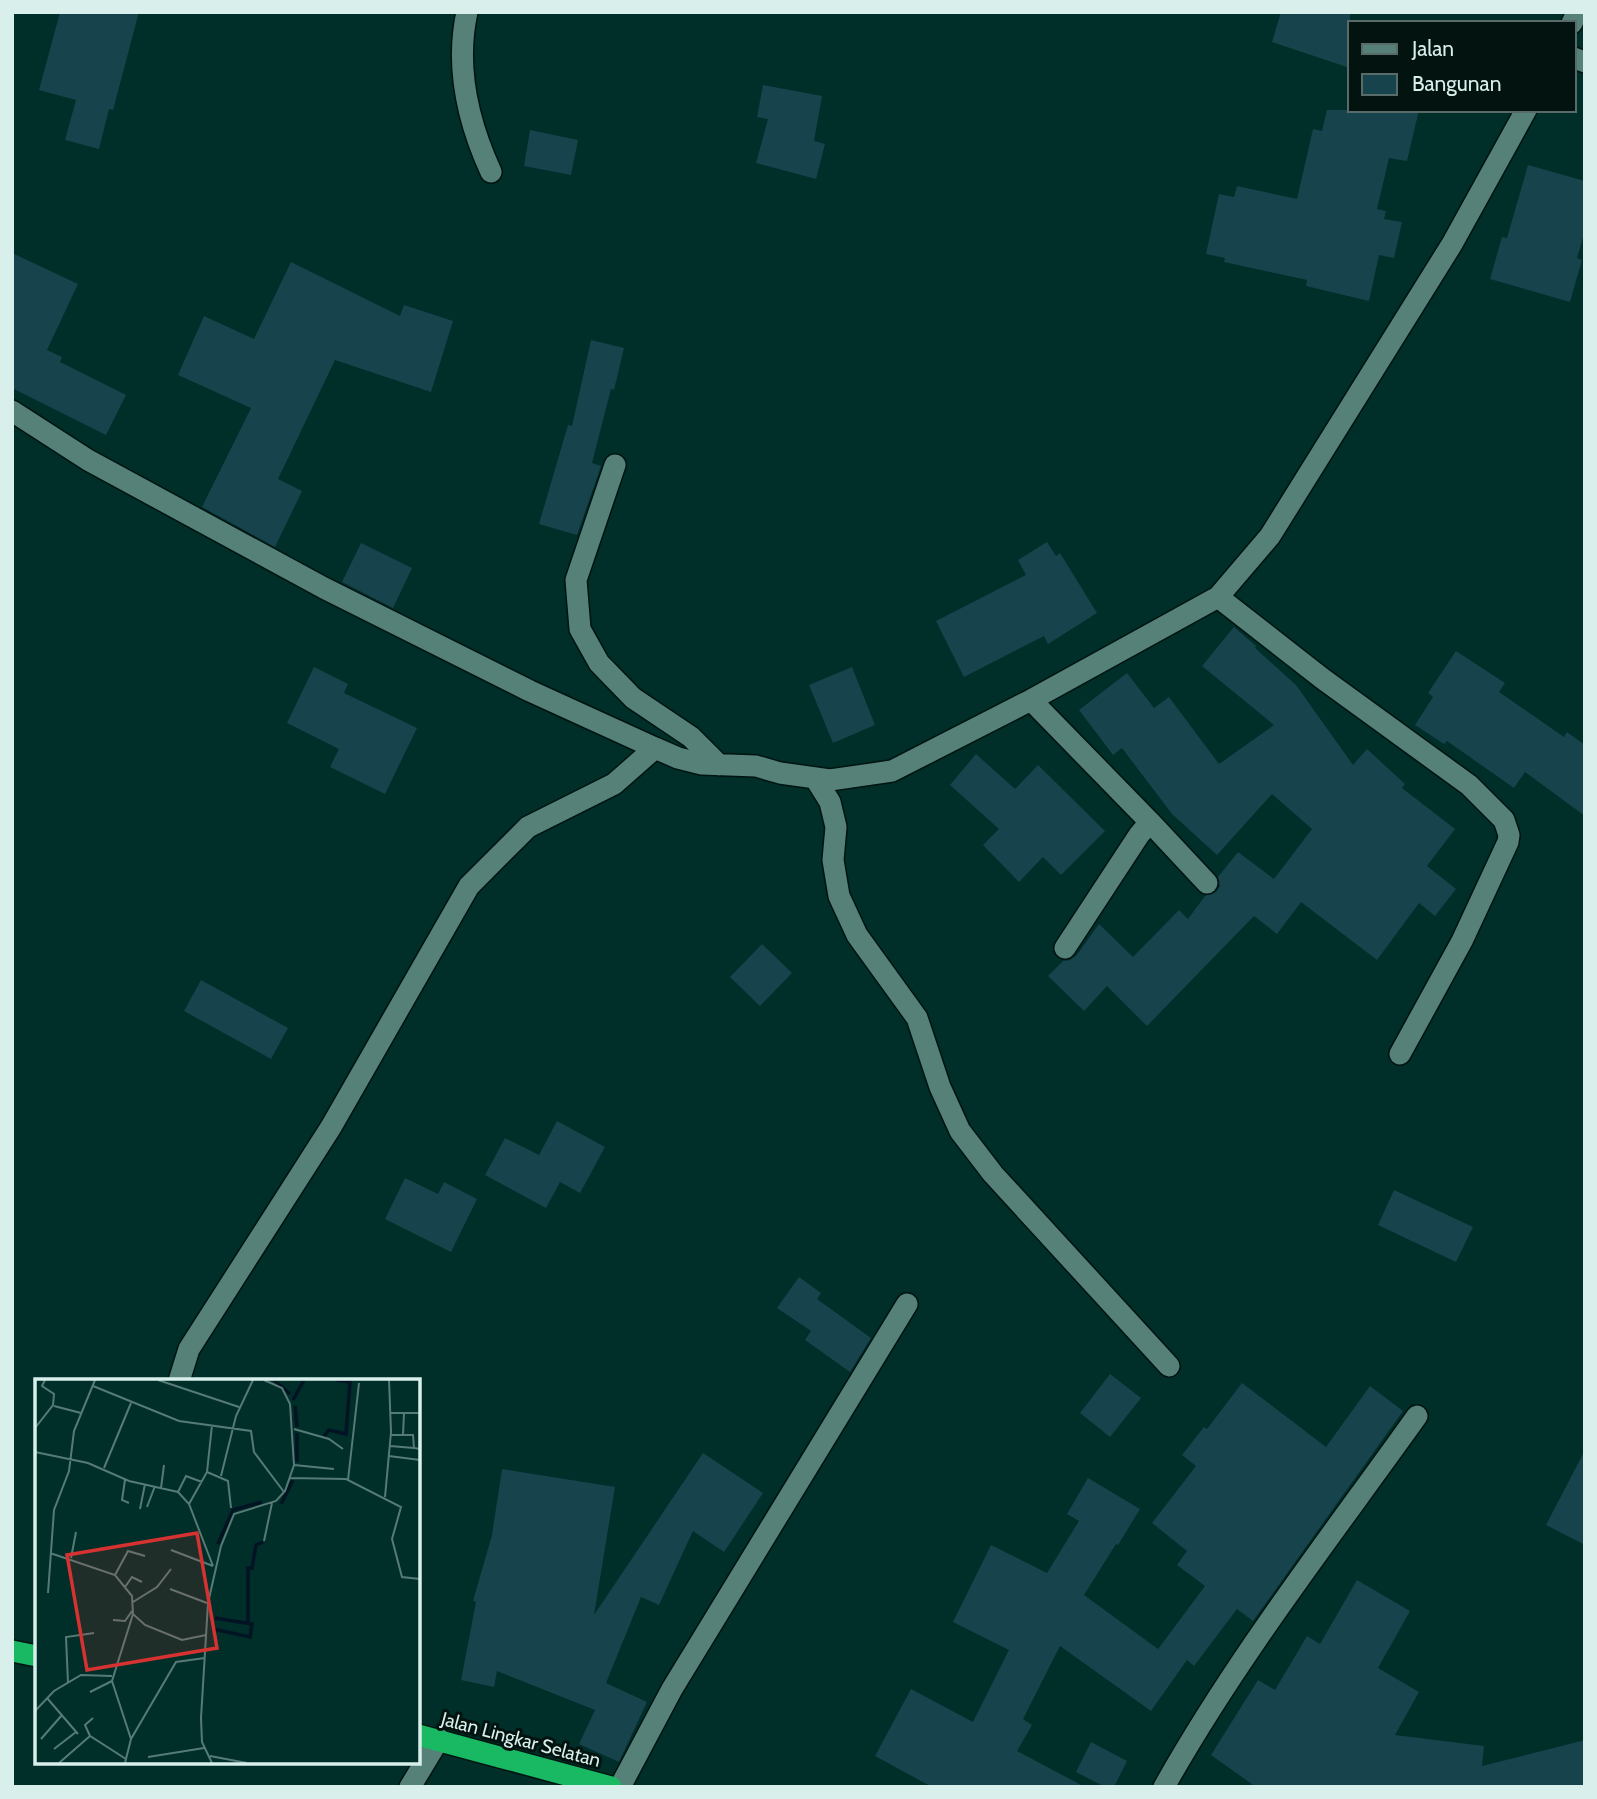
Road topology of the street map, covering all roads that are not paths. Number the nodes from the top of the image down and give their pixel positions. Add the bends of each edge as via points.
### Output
1 (467, 12) edge
2 (1525, 112) edge
3 (491, 172) dead end
4 (12, 411) edge
5 (615, 465) dead end
6 (1218, 597) junction
7 (1031, 700) junction
8 (655, 748) junction
9 (719, 765) junction
10 (815, 778) junction
11 (1150, 822) junction
12 (1207, 883) dead end
13 (1065, 948) dead end
14 (1400, 1054) dead end
15 (906, 1304) dead end
16 (1169, 1366) dead end
17 (180, 1379) edge
18 (1417, 1416) dead end
19 (12, 1651) edge
20 (35, 1656) edge
21 (429, 1737) edge
22 (420, 1761) edge
23 (419, 1764) edge
24 (410, 1787) edge
25 (611, 1787) edge
26 (620, 1787) edge
27 (1164, 1787) edge

1 - 3 street via 463,47 468,111
2 - 6 street via 1452,244 1270,536
4 - 8 street via 88,460 324,588
5 - 9 street via 576,580 580,629 599,663 633,698 691,737
6 - 7 street
6 - 14 street via 1469,785 1508,828 1508,842 1462,941
7 - 10 street via 892,771
7 - 11 street
8 - 9 street via 678,758
8 - 17 street via 614,784 528,827 470,886 331,1126 189,1349
9 - 10 street via 756,766
10 - 16 street via 830,802 839,896 857,935 917,1018 960,1131 993,1174
11 - 12 street
11 - 13 street
15 - 26 street via 672,1689
18 - 27 street via 1196,1730
19 - 20 highway
21 - 22 street
21 - 25 highway, Jalan Lingkar Selatan
23 - 24 street

